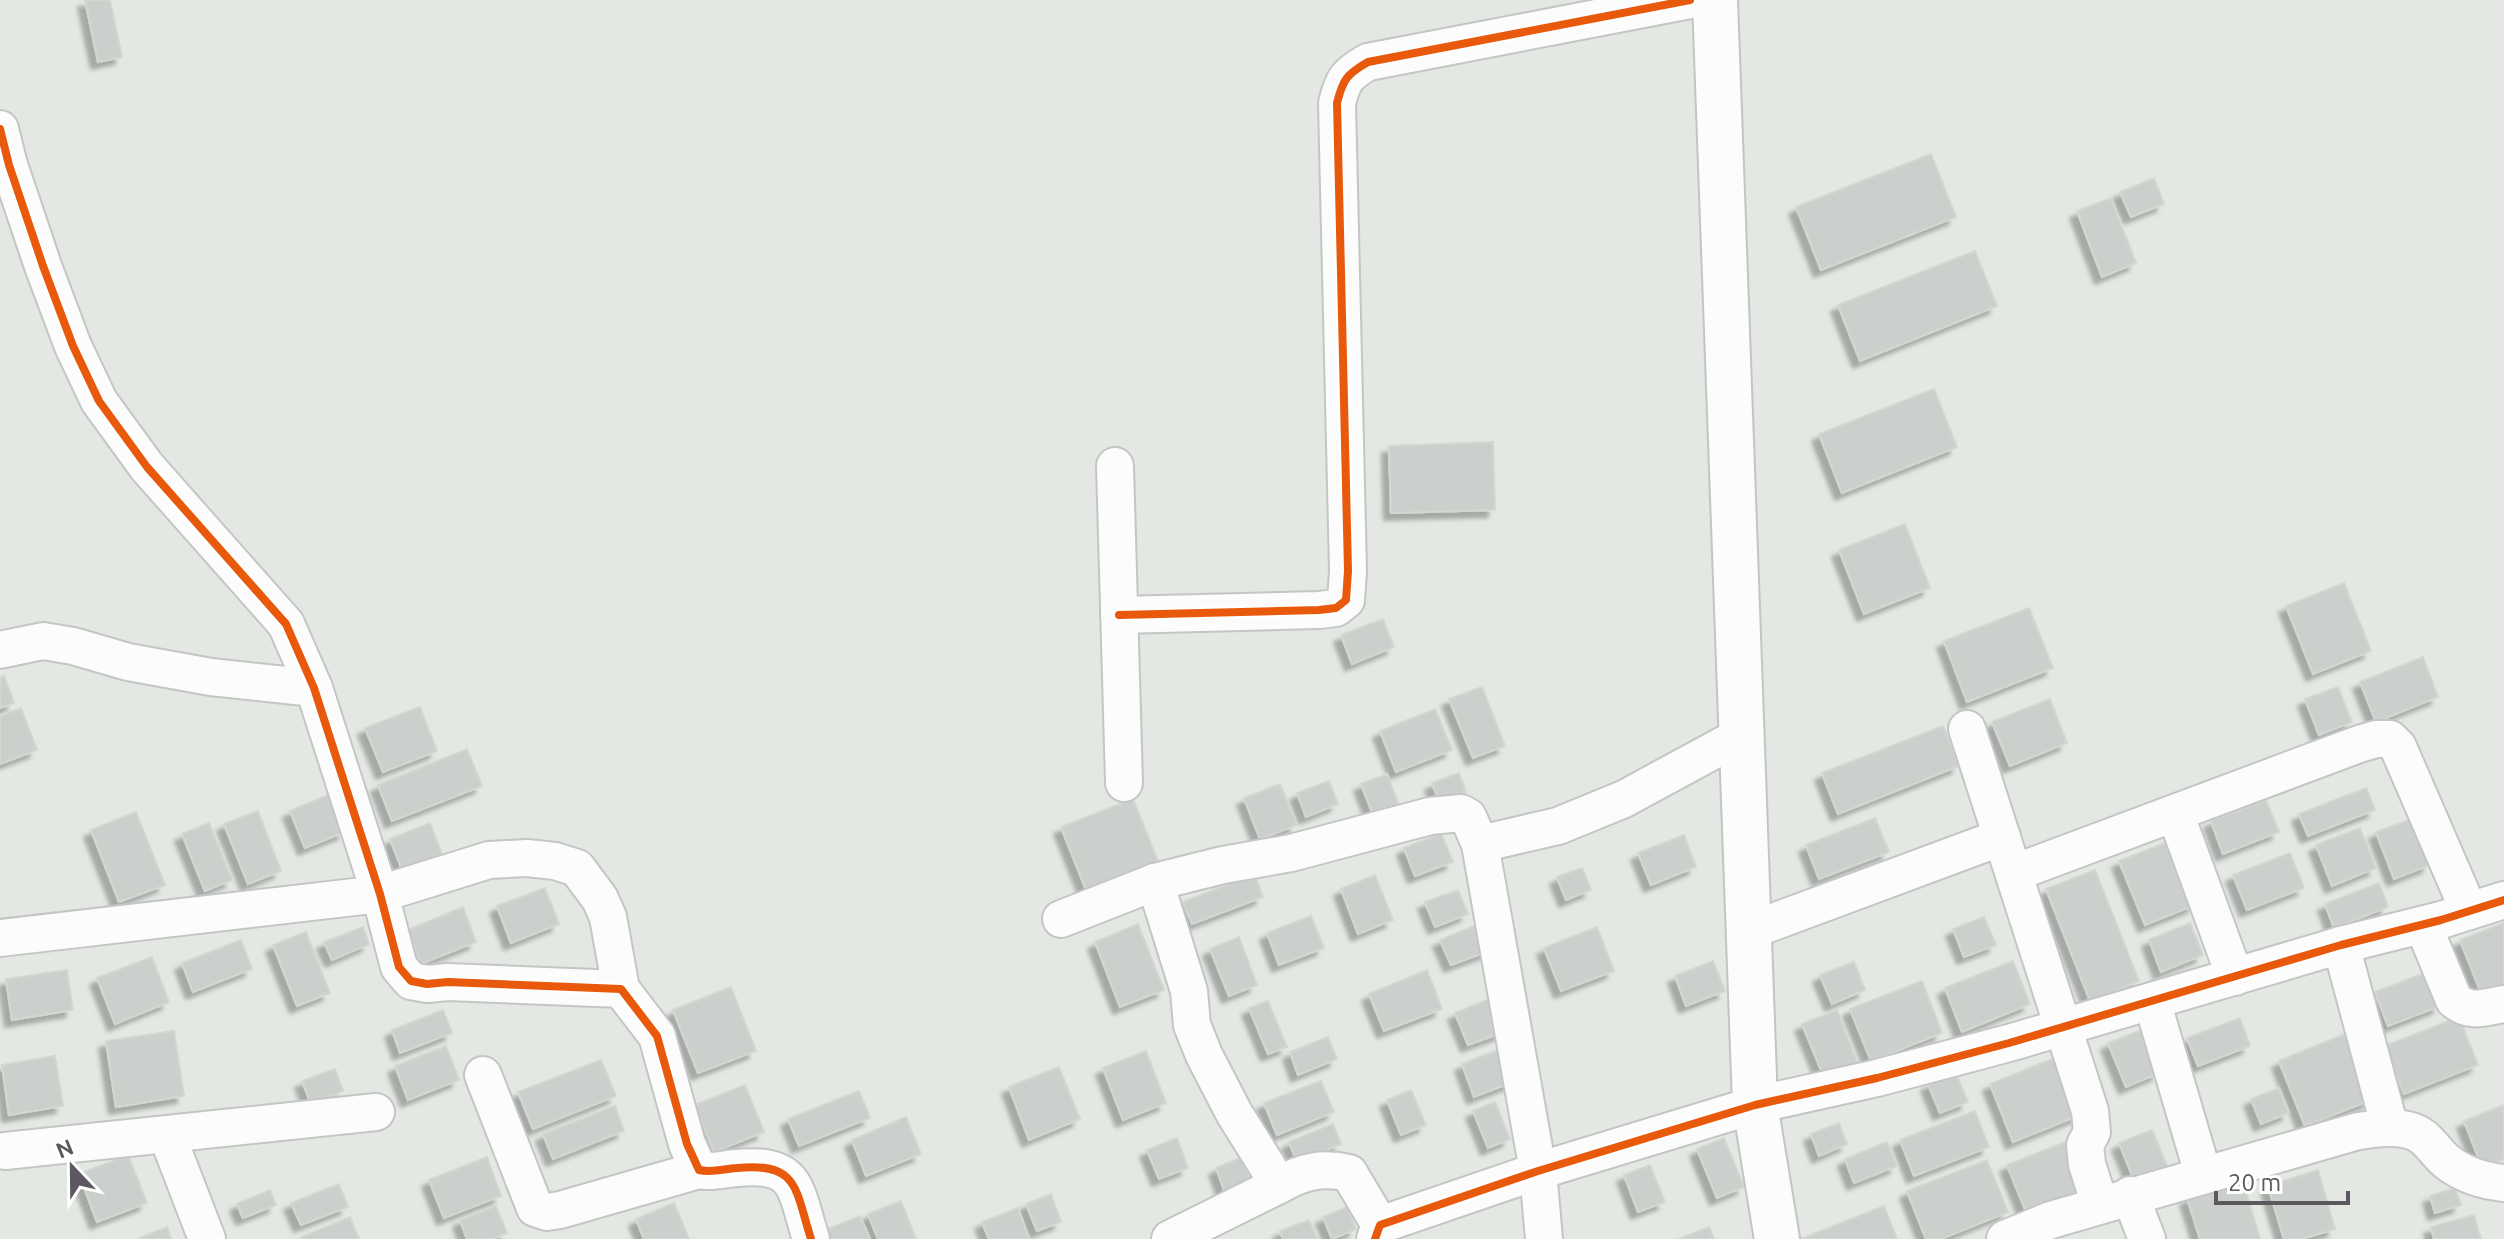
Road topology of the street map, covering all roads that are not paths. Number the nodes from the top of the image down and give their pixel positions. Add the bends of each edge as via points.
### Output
1 (1690, 0) edge
2 (1715, 0) edge
3 (0, 129) edge
4 (1115, 466) dead end
5 (1119, 615) junction
6 (0, 650) edge
7 (308, 672) junction
8 (1967, 729) dead end
9 (1742, 735) junction
10 (1124, 783) dead end
11 (2175, 813) junction
12 (2002, 837) junction
13 (1480, 844) junction
14 (2014, 873) junction
15 (1155, 882) junction
16 (380, 894) junction
17 (2504, 900) edge
18 (2469, 911) junction
19 (1061, 919) dead end
20 (2423, 925) junction
21 (1749, 931) junction
22 (0, 938) edge
23 (2341, 945) junction
24 (2235, 977) junction
25 (621, 989) junction
26 (2152, 1001) junction
27 (2504, 1004) edge
28 (2064, 1026) junction
29 (483, 1075) dead end
30 (1755, 1105) junction
31 (376, 1112) dead end
32 (2390, 1128) junction
33 (167, 1135) junction
34 (5, 1151) dead end
35 (699, 1170) junction
36 (1538, 1171) junction
37 (2203, 1174) junction
38 (2504, 1183) edge
39 (1279, 1185) junction
40 (2115, 1200) junction
41 (1378, 1232) edge
42 (207, 1239) edge
43 (811, 1239) edge
44 (1170, 1239) edge
45 (1544, 1239) edge
46 (1777, 1239) edge
47 (2005, 1239) edge
48 (2147, 1239) edge

1 - 5 street via 1368,62 1350,72 1337,103 1346,600 1336,608 1319,610
2 - 9 main road
3 - 7 street via 43,266 99,401 147,467 286,624
4 - 5 street
5 - 10 street
6 - 7 street via 43,641 211,677
7 - 16 street
8 - 12 street
9 - 13 street via 1624,799 1558,826
9 - 21 main road
11 - 14 street
11 - 18 street via 2359,744 2390,739
11 - 24 street
12 - 14 street
12 - 21 street
13 - 15 street via 1461,813 1430,816
13 - 36 street
14 - 28 street
15 - 19 street
15 - 39 street via 1200,1045
16 - 22 street
16 - 25 street via 399,967 411,981
16 - 25 street via 489,860 527,858 577,868 608,917
17 - 18 street
18 - 20 street
20 - 23 street
20 - 27 street via 2454,1000 2476,1009
21 - 30 main road
23 - 24 street
23 - 32 street
24 - 26 street
25 - 35 street via 657,1036
26 - 28 street
26 - 37 street
28 - 30 street via 1877,1078
28 - 40 street via 2090,1111 2087,1164
29 - 35 street via 535,1208 560,1210
30 - 36 street
30 - 46 main road
31 - 33 street
32 - 37 street via 2358,1131
32 - 38 street via 2411,1130 2465,1173
33 - 34 street
33 - 42 street
35 - 43 street via 762,1165 784,1174 794,1185
36 - 41 street
36 - 45 street
37 - 40 street
39 - 41 street via 1329,1168 1349,1173
39 - 44 street
40 - 47 street
40 - 48 street

